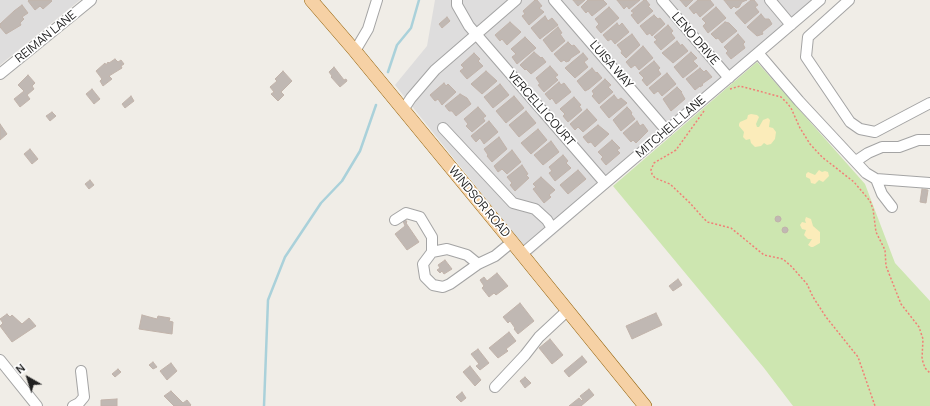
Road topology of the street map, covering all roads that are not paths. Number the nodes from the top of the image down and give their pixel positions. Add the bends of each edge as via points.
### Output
1 (91, 0) edge
2 (311, 0) edge
3 (376, 0) edge
4 (457, 0) edge
5 (516, 0) edge
6 (554, 0) edge
7 (662, 0) edge
8 (770, 0) edge
9 (820, 0) edge
10 (849, 0) edge
11 (791, 25) junction
12 (476, 34) junction
13 (355, 51) junction
14 (758, 53) junction
15 (0, 74) edge
16 (729, 78) junction
17 (930, 103) edge
18 (403, 110) junction
19 (443, 128) dead end
20 (667, 131) junction
21 (930, 140) edge
22 (856, 161) junction
23 (876, 179) junction
24 (928, 182) edge
25 (605, 183) junction
26 (892, 206) dead end
27 (395, 220) dead end
28 (552, 228) junction
29 (512, 242) junction
30 (432, 252) junction
31 (522, 254) junction
32 (478, 264) junction
33 (568, 310) junction
34 (0, 360) edge
35 (81, 371) dead end
36 (495, 387) dead end
37 (37, 406) edge
38 (73, 406) edge
39 (645, 406) edge

1 - 15 street, REIMAN LANE
2 - 13 main road, WINDSOR ROAD
3 - 13 street via 368,29
4 - 12 street, VERCELLI COURT via 457,5
5 - 12 street
6 - 20 street, LUISA WAY
7 - 16 street, LENO DRIVE
8 - 11 street
9 - 11 street, MITCHELL LANE
10 - 17 street via 808,37 806,57 850,122 860,129 875,132
11 - 14 street, MITCHELL LANE
12 - 18 street via 435,70
12 - 25 street, VERCELLI COURT
13 - 18 main road, WINDSOR ROAD
14 - 16 street, MITCHELL LANE
14 - 22 street
16 - 20 street, MITCHELL LANE
18 - 29 main road, WINDSOR ROAD
19 - 28 street, WINDSOR ROAD via 513,203 536,210
20 - 25 street, MITCHELL LANE
21 - 22 street via 918,140 899,147 882,147
22 - 23 street via 866,173
23 - 24 street
23 - 26 street via 882,194
25 - 28 street, MITCHELL LANE
27 - 30 street via 406,213 420,217 432,238
28 - 31 street, MITCHELL LANE
29 - 31 main road, WINDSOR ROAD
29 - 32 street via 495,256
30 - 32 street via 447,249 466,255
30 - 32 street via 422,264 425,277 433,285 443,287 450,284
31 - 33 main road, WINDSOR ROAD
33 - 36 street via 539,337
33 - 39 main road, WINDSOR ROAD
34 - 37 street
35 - 38 street via 84,397

